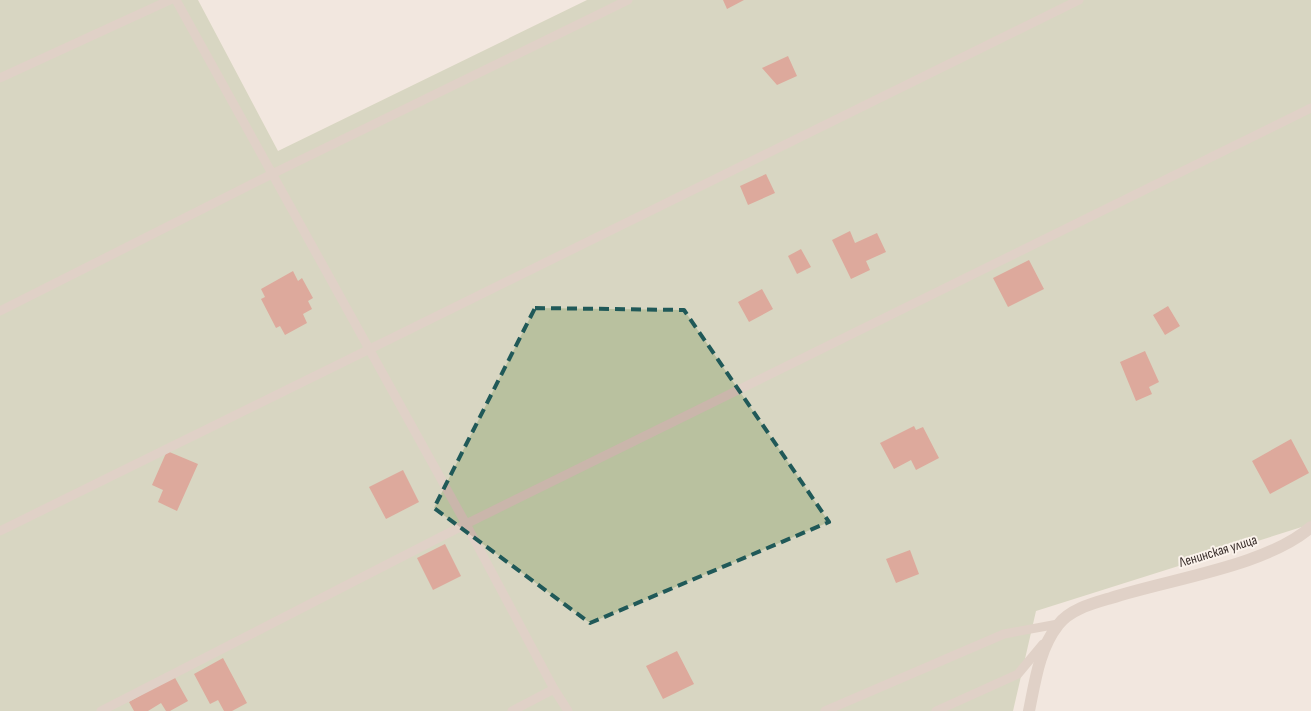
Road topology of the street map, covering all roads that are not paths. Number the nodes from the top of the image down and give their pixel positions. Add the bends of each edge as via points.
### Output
1 (170, 0) edge
2 (176, 0) edge
3 (628, 0) edge
4 (1079, 0) edge
5 (0, 78) edge
6 (1311, 108) edge
7 (272, 174) junction
8 (0, 311) edge
9 (369, 348) junction
10 (466, 524) junction
11 (1311, 527) edge
12 (0, 531) edge
13 (1058, 624) junction
14 (554, 689) junction
15 (101, 711) edge
16 (512, 711) edge
17 (568, 711) edge
18 (825, 711) edge
19 (936, 711) edge
20 (1029, 711) edge

1 - 5 lane
2 - 7 lane
3 - 7 lane
4 - 9 lane
6 - 10 lane
7 - 8 lane
7 - 9 lane
9 - 10 lane
9 - 12 lane
10 - 14 lane
10 - 15 lane
11 - 13 street, Ленинская улица via 1249,560 1082,607
13 - 18 lane via 1004,634
13 - 19 lane via 1018,674
13 - 20 street via 1040,660
14 - 16 lane
14 - 17 lane

